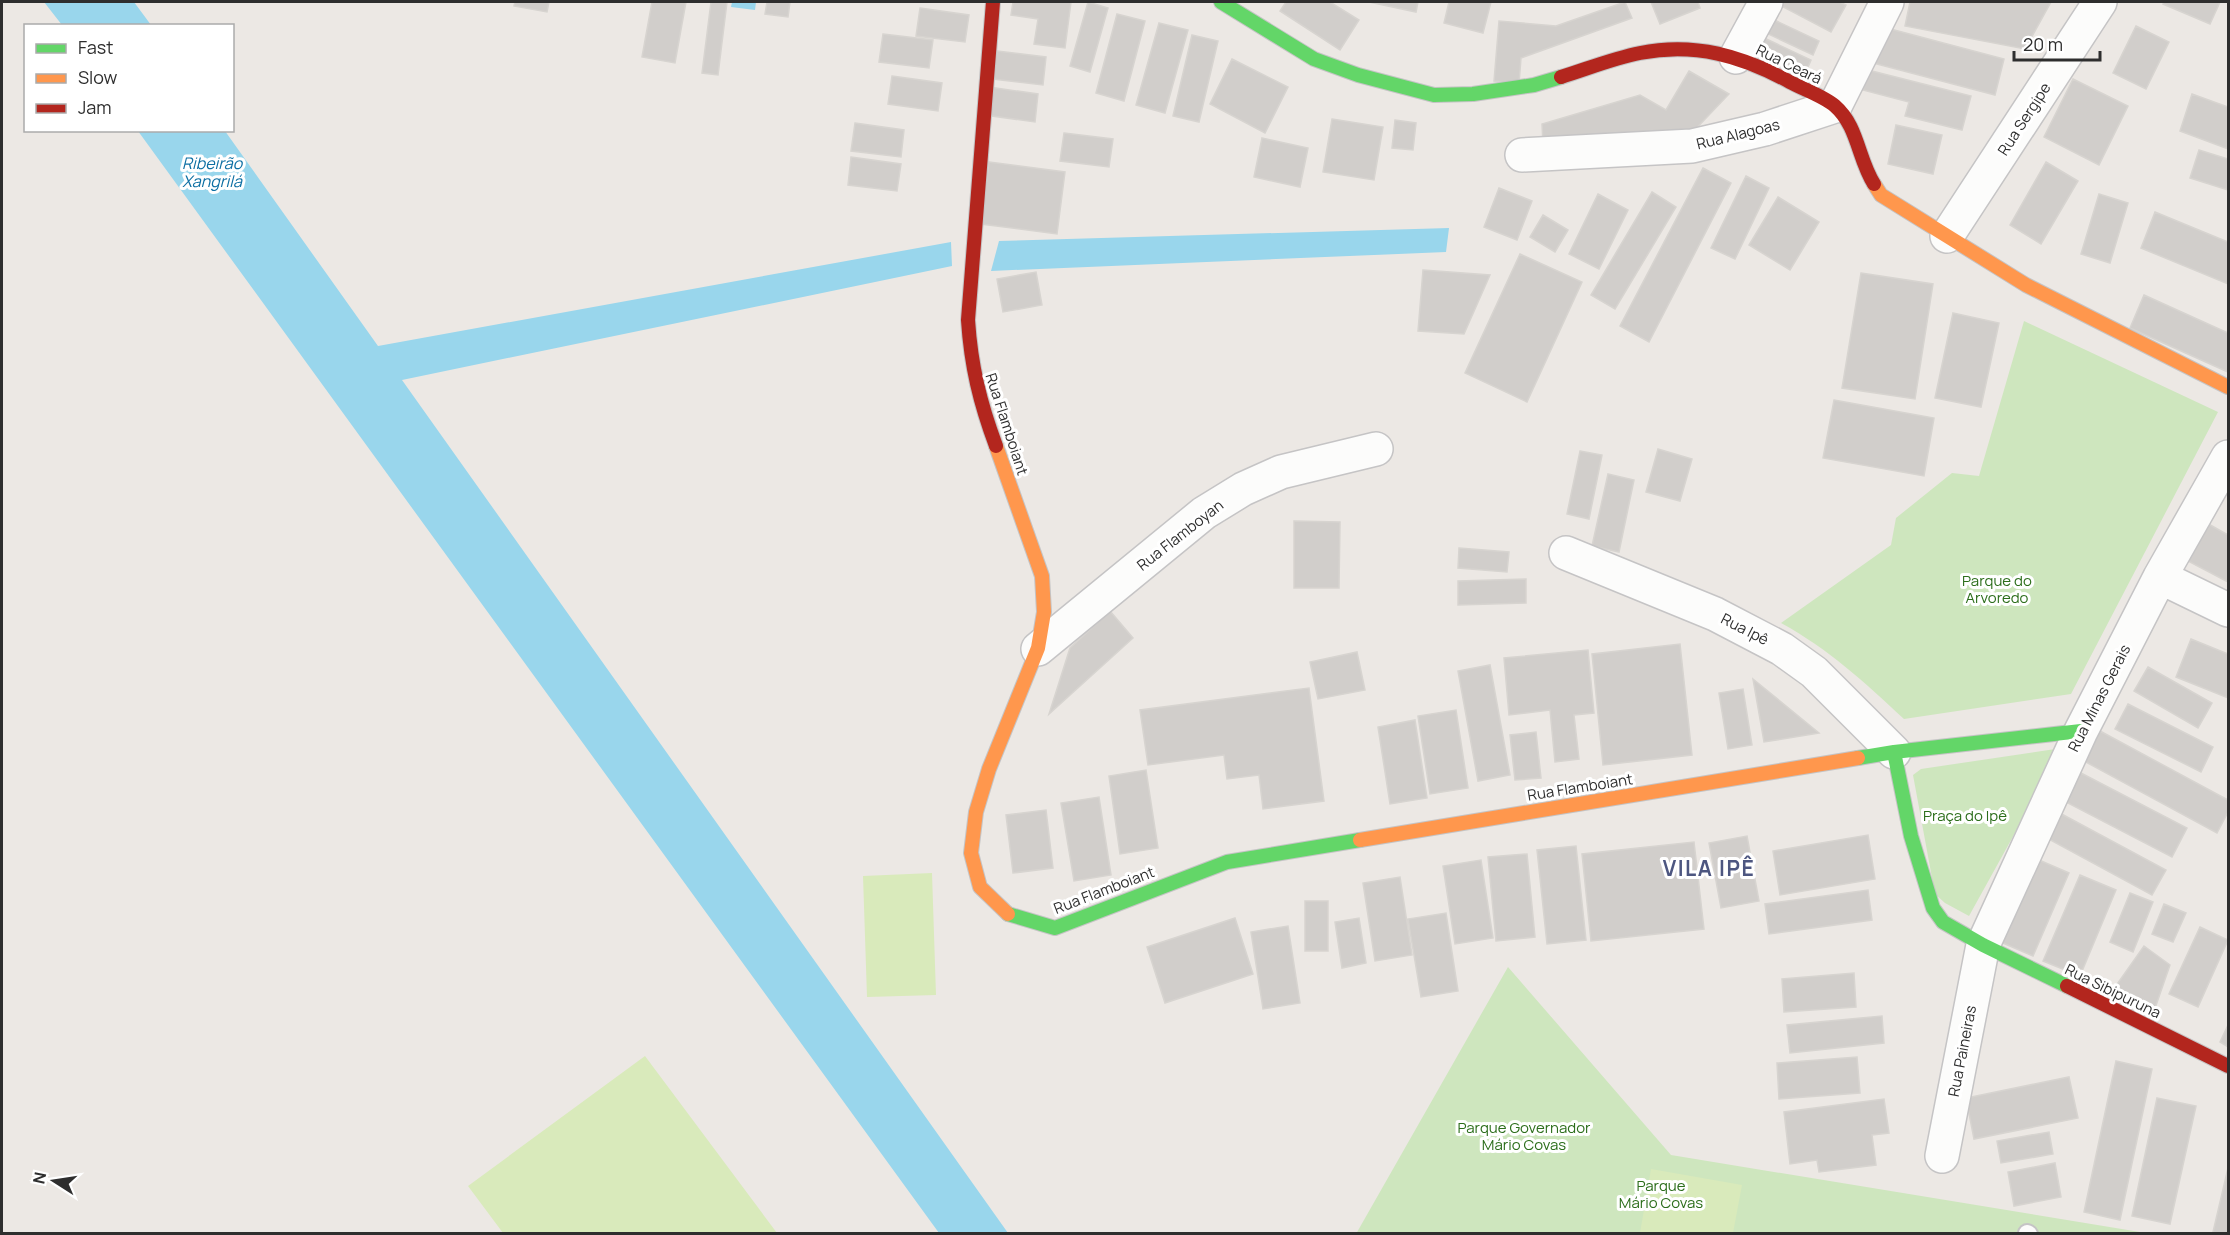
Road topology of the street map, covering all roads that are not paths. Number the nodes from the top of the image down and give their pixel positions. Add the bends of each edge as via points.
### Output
1 (993, 2) edge
2 (1221, 2) edge
3 (1766, 2) edge
4 (1887, 2) edge
5 (2100, 2) edge
6 (1736, 57) junction
7 (1834, 106) junction
8 (1522, 155) dead end
9 (1947, 236) junction
10 (2229, 387) edge
11 (1376, 449) dead end
12 (2229, 457) edge
13 (1566, 554) dead end
14 (2160, 577) junction
15 (2229, 610) edge
16 (1038, 649) junction
17 (2081, 731) junction
18 (1894, 752) junction
19 (1983, 945) junction
20 (2229, 1066) edge
21 (1942, 1156) dead end

1 - 16 street, Rua Flamboiant via 968,320 970,353 980,402 1042,576 1046,602
2 - 6 street, Rua Ceará via 1314,59 1434,95 1534,86 1639,53 1668,49
3 - 6 street
4 - 7 street
5 - 9 street, Rua Sergipe
6 - 7 street, Rua Ceará
7 - 8 street, Rua Alagoas via 1766,129 1692,146
7 - 9 street, Rua Ceará via 1853,131 1866,172 1881,195
9 - 10 street, Rua Ceará via 2026,285
11 - 16 street, Rua Flamboyan via 1281,472 1243,489 1204,513
12 - 14 street, Rua Minas Gerais
13 - 18 street, Rua Ipê via 1714,614 1782,649 1814,672
14 - 15 street
14 - 17 street, Rua Minas Gerais
16 - 18 street, Rua Flamboiant via 983,787 973,822 970,857 976,885 989,900 1032,925 1055,928 1227,862
17 - 18 street, Rua Flamboiant
17 - 19 street, Rua Minas Gerais
18 - 19 street, Rua Sibipuruna via 1905,814 1933,908 1951,928
19 - 20 street, Rua Sibipuruna
19 - 21 street, Rua Paineiras

